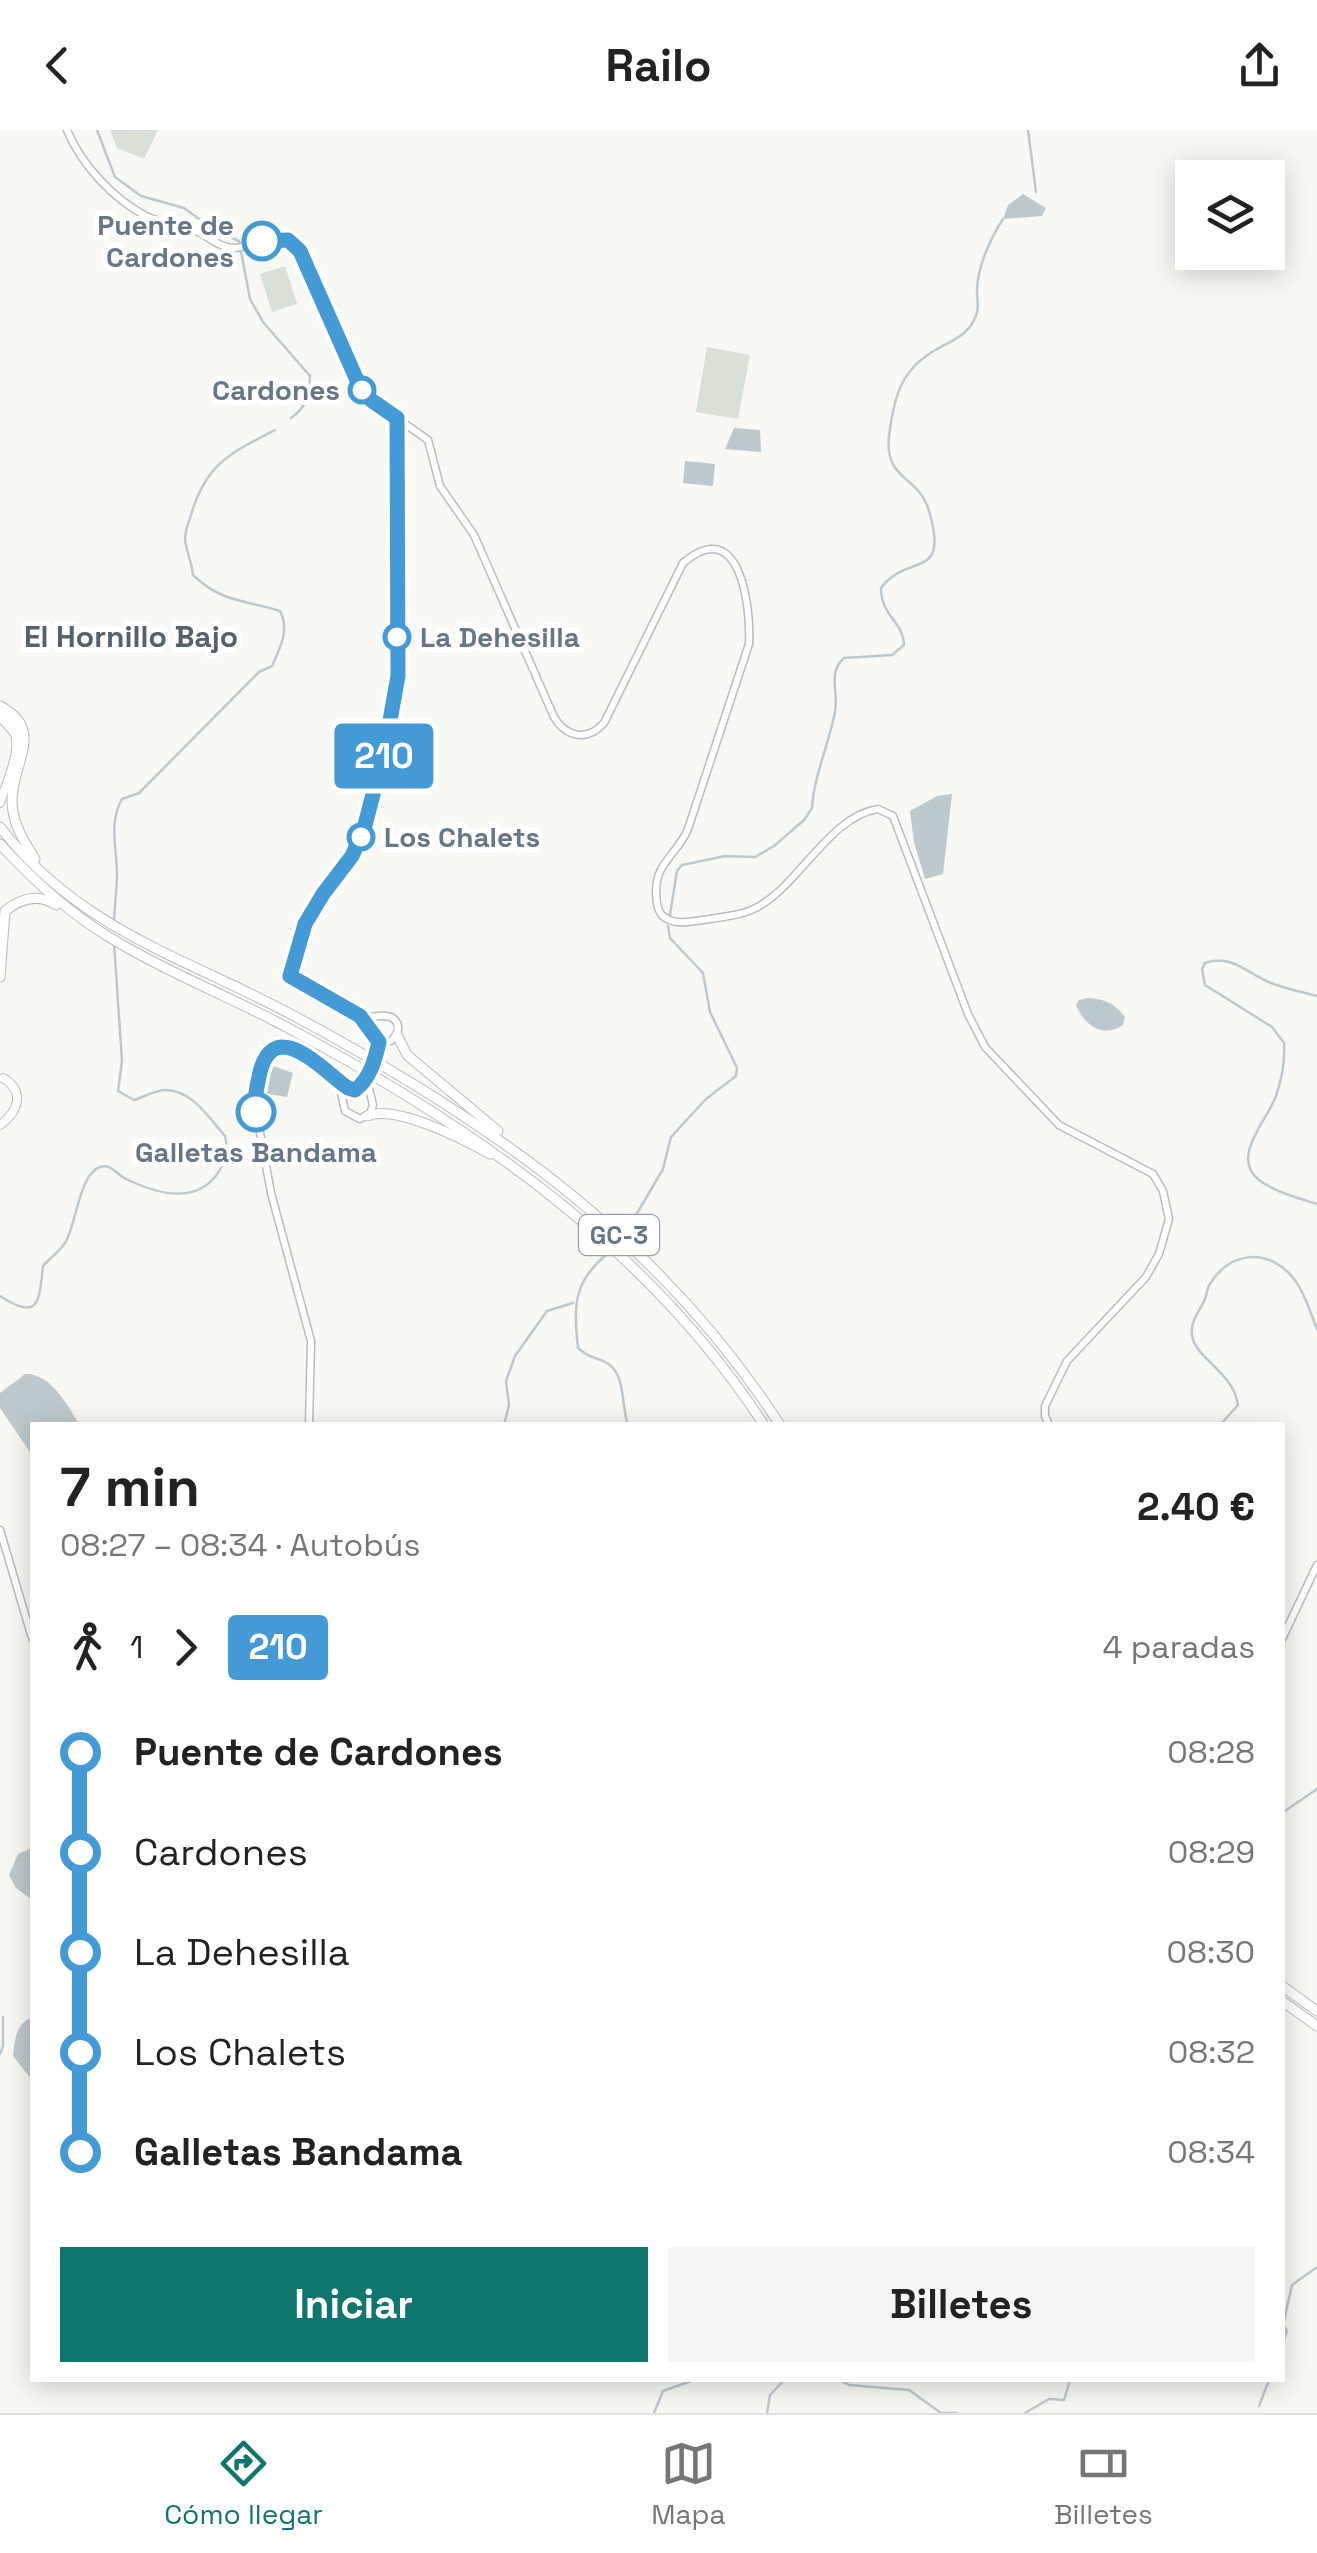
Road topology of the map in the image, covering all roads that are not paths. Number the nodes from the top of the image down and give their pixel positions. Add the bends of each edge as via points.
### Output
1 (67, 130) edge
2 (397, 418) junction
3 (407, 426) junction
4 (398, 432) junction
5 (0, 710) edge
6 (18, 735) joint
7 (0, 803) edge
8 (0, 828) edge
9 (0, 844) edge
10 (44, 874) junction
11 (64, 904) junction
12 (0, 977) edge
13 (360, 1016) junction
14 (377, 1018) junction
15 (370, 1030) junction
16 (396, 1035) junction
17 (2, 1078) dead end
18 (338, 1082) junction
19 (356, 1090) junction
20 (345, 1098) junction
21 (367, 1116) junction
22 (1, 1123) edge
23 (522, 1152) junction
24 (513, 1166) junction
25 (309, 1422) edge
26 (762, 1422) edge
27 (778, 1422) edge
28 (1047, 1422) edge
29 (0, 1530) edge
30 (1317, 1565) edge
31 (30, 1631) edge
32 (1285, 1632) edge
33 (1285, 1988) edge
34 (1285, 2002) edge
35 (1317, 2011) edge
36 (1317, 2026) edge

1 - 2 street via 82,159 139,212 224,246 288,240 300,251 360,387
2 - 3 street
2 - 4 street
3 - 4 street
3 - 28 street via 432,448 440,486 474,535 566,732 589,734 604,723 683,563 714,549 735,560 749,644 688,829 660,872 661,915 676,922 758,908 855,816 878,809 892,816 985,1048 1049,1118 1152,1174 1163,1191 1168,1228 1153,1267 1067,1361 1045,1406
4 - 13 street via 398,676 376,794 352,856 305,924 290,971 292,980
5 - 6 highway
5 - 10 highway via 16,716 23,730 13,811
6 - 7 main road
8 - 10 highway, GC-3
9 - 11 highway, GC-3
10 - 11 highway, GC-3
11 - 12 highway via 38,898 6,911
11 - 23 highway, GC-3 via 283,1010
11 - 24 highway, GC-3 via 106,936 350,1062
13 - 14 street
13 - 15 street
14 - 15 street
14 - 16 street via 394,1019
15 - 16 street via 378,1046
16 - 23 highway via 406,1055
17 - 22 main road via 18,1101
18 - 19 street
18 - 20 street
18 - 25 street via 280,1046 264,1056 256,1089 272,1193 311,1342
19 - 20 street
19 - 21 street via 367,1080
20 - 21 street via 348,1115
21 - 24 highway via 400,1116
23 - 27 highway, GC-3 via 626,1241 708,1327
24 - 26 highway, GC-3 via 644,1277
29 - 31 street
30 - 32 street
33 - 35 highway
34 - 36 highway

